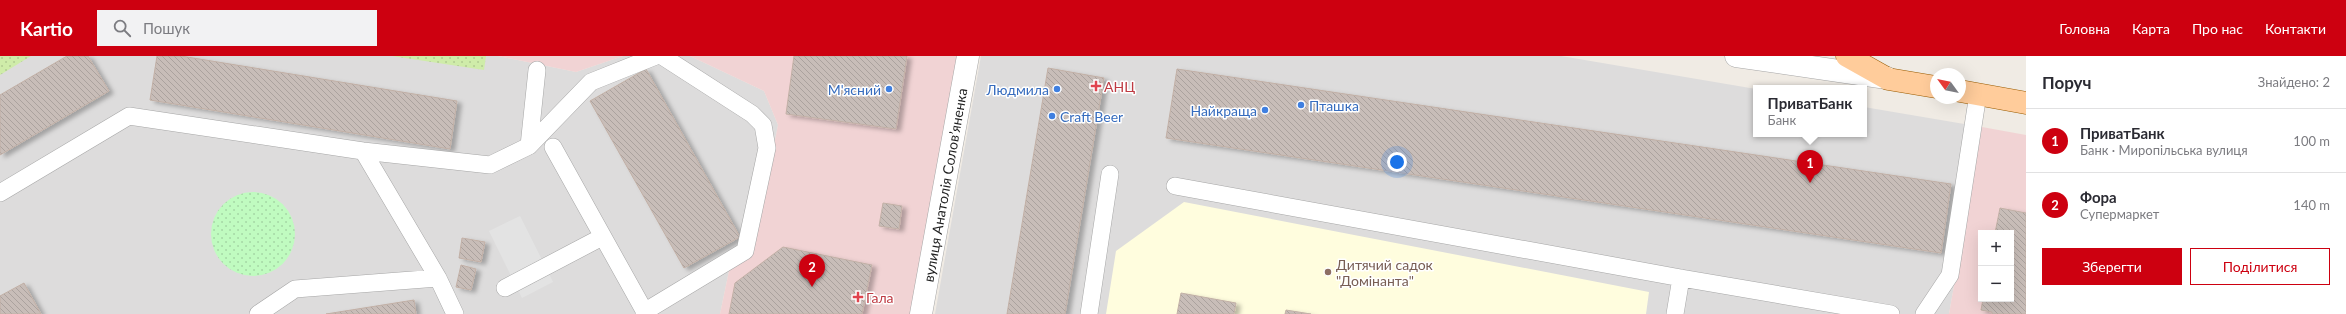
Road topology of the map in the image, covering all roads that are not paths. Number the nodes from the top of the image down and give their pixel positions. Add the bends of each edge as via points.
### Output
1 (656, 56) edge
2 (662, 56) edge
3 (968, 56) edge
4 (1736, 56) edge
5 (1847, 56) edge
6 (537, 70) dead end
7 (1888, 79) junction
8 (1930, 86) edge
9 (1969, 93) edge
10 (2026, 103) edge
11 (529, 146) junction
12 (553, 147) dead end
13 (363, 151) junction
14 (1110, 174) dead end
15 (1175, 186) dead end
16 (0, 193) edge
17 (602, 237) junction
18 (438, 278) junction
19 (1681, 278) junction
20 (505, 288) dead end
21 (645, 313) edge
22 (258, 314) edge
23 (455, 314) edge
24 (921, 314) edge
25 (1089, 314) edge
26 (1675, 314) edge
27 (1891, 314) edge
28 (1924, 314) edge

1 - 11 lane via 591,82
2 - 21 lane via 752,114 763,125 767,148 745,250
3 - 24 street, вулиця Анатолія Соловʼяненка
4 - 7 street
5 - 7 main road
6 - 11 lane
7 - 8 main road
9 - 10 main road
9 - 28 lane via 1950,275
11 - 13 lane via 490,165
12 - 17 lane
13 - 16 lane via 130,116
13 - 18 lane
14 - 25 lane
15 - 19 lane
17 - 20 lane
17 - 21 lane
18 - 22 lane via 295,289
18 - 23 lane
19 - 26 lane
19 - 27 lane

